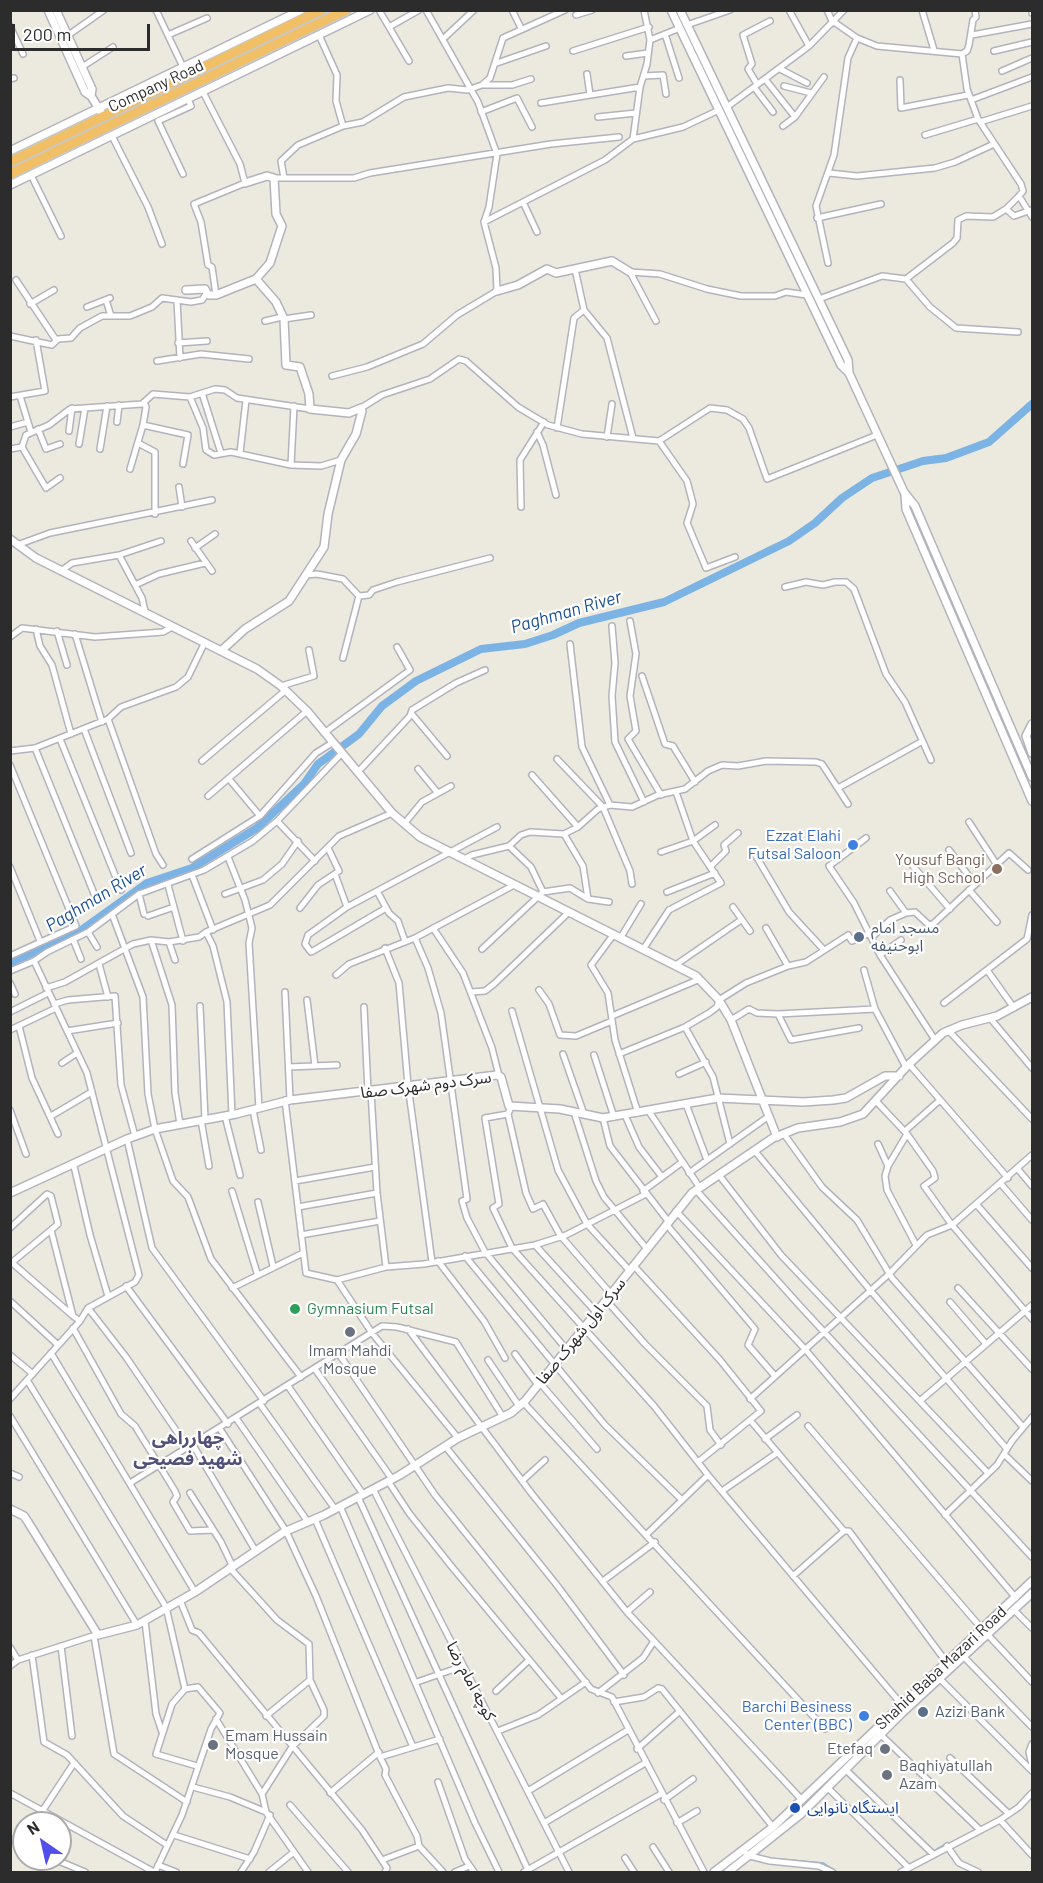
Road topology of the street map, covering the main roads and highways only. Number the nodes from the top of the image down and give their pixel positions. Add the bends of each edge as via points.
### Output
1 (321, 10) edge
2 (346, 10) edge
3 (103, 117) junction
4 (10, 162) edge
5 (10, 174) edge

1 - 3 highway, Company Road
2 - 3 highway, Company Road
3 - 4 highway, Company Road
3 - 5 highway, Company Road

